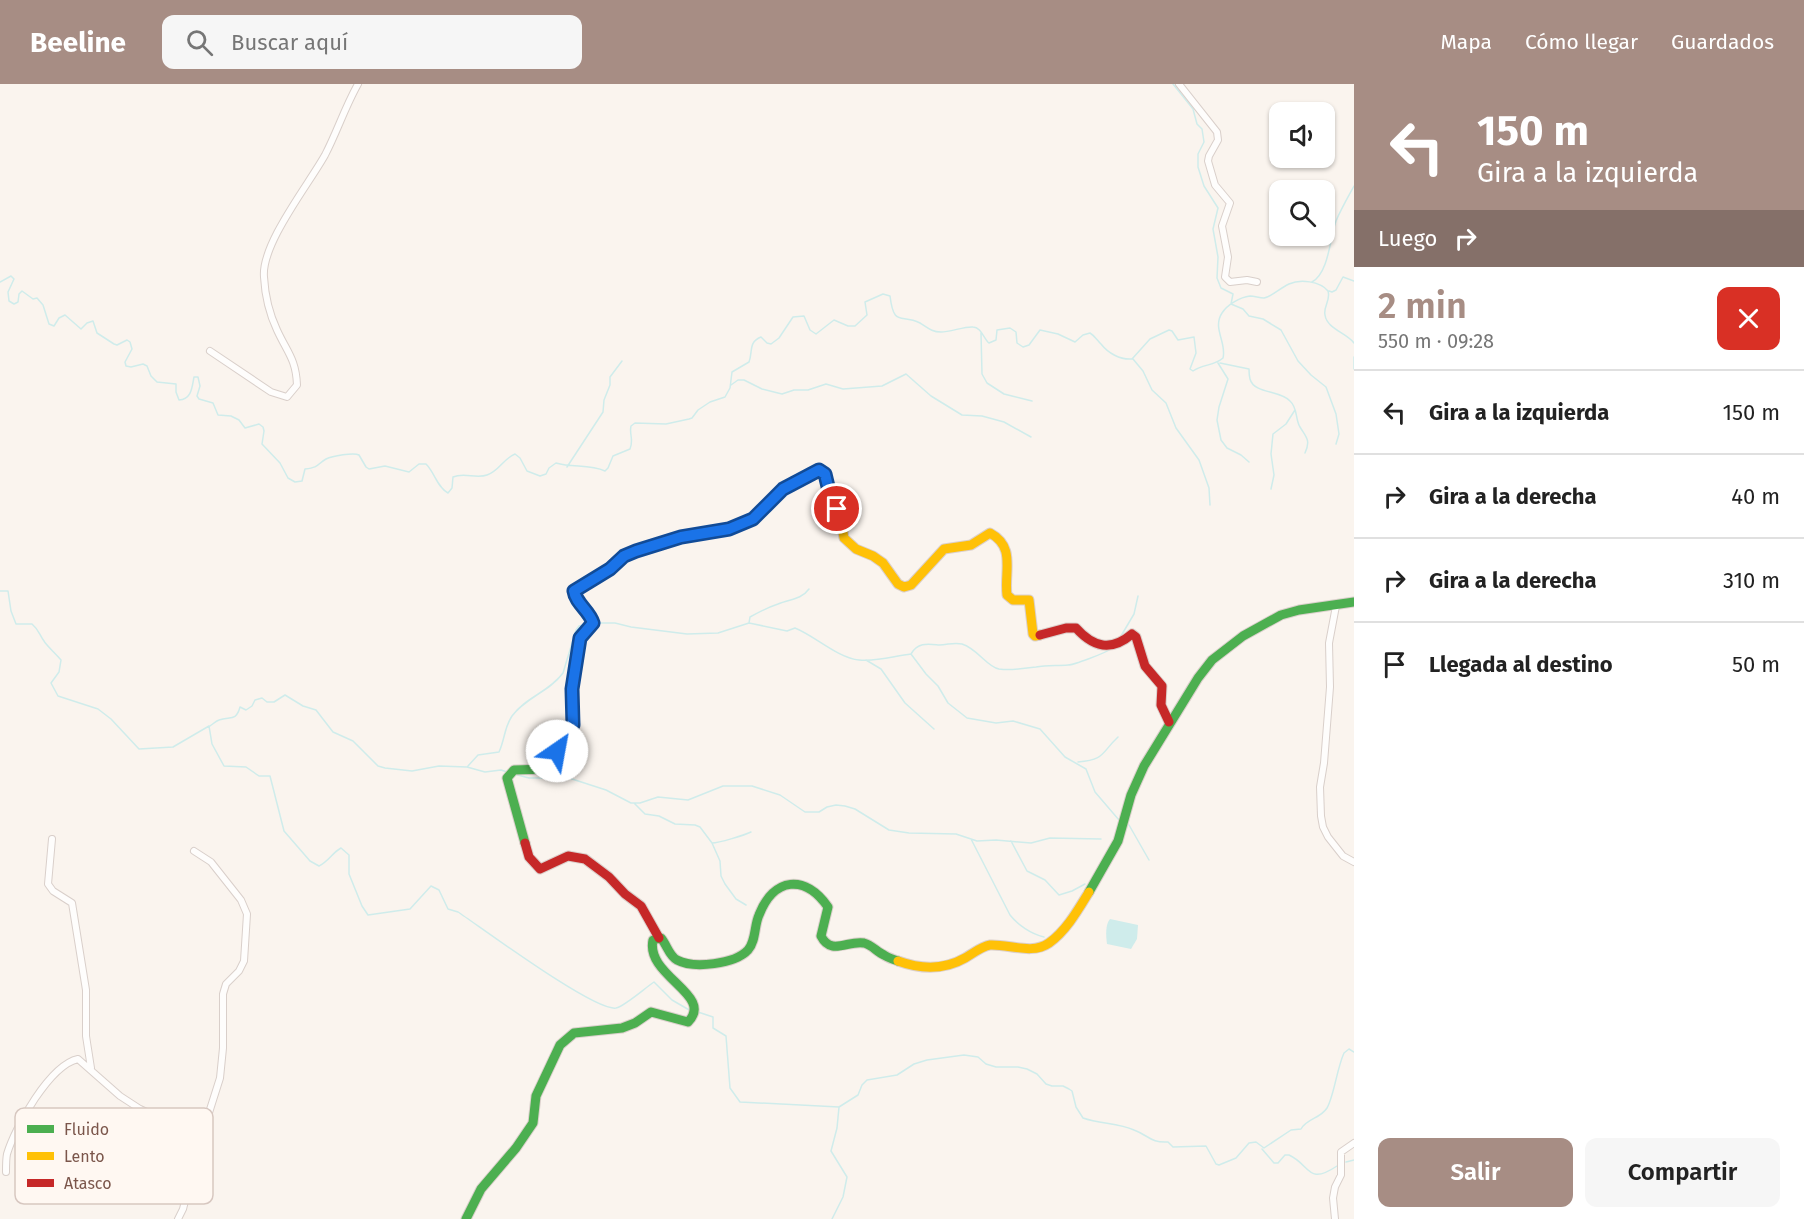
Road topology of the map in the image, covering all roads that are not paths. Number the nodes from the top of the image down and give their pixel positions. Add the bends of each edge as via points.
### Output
1 (358, 84) edge
2 (1179, 84) edge
3 (1257, 282) dead end
4 (210, 351) dead end
5 (1354, 602) edge
6 (1336, 606) junction
7 (1169, 722) junction
8 (52, 839) dead end
9 (194, 851) dead end
10 (1354, 862) edge
11 (659, 938) junction
12 (91, 1069) junction
13 (29, 1108) edge
14 (138, 1108) edge
15 (210, 1108) edge
16 (15, 1134) edge
17 (1354, 1143) edge
18 (6, 1172) dead end
19 (184, 1204) edge
20 (178, 1219) edge
21 (466, 1219) edge
22 (1335, 1219) edge

1 - 4 street via 326,153 273,242 263,273 269,308 291,353 297,385 287,398 271,392
2 - 3 street via 1218,136 1208,162 1215,185 1230,203 1222,226 1228,257 1225,279
5 - 6 street
6 - 7 street via 1291,612 1251,629 1210,662
6 - 10 street via 1329,643 1330,687 1320,787 1321,816 1328,837 1343,856
7 - 11 street via 1133,789 1123,827 1108,860 1075,914 1044,948 987,945 958,962 926,968 890,958 860,942 832,947 821,936 828,907 805,884 797,883 773,893 757,919 751,946 739,957 712,963 681,961 670,954
7 - 11 street via 1161,705 1162,686 1145,666 1132,634 1121,643 1102,644 1088,641 1076,628 1033,634 1029,600 1013,600 1007,595 1007,554 1003,541 990,533 971,545 944,549 911,585 904,587 883,563 844,538 825,474 813,472 783,489 753,519 729,529 681,537 636,551 574,591 593,623 580,638 572,689 573,725 549,768 514,770 507,778 524,843 534,864 540,869 568,856 585,859 641,906
8 - 12 street via 48,884 72,903 86,990
9 - 15 street via 211,862 248,914 244,961 223,994 220,1078
11 - 21 street via 651,942 653,957 693,1000 695,1012 688,1022 651,1012 622,1028 569,1036 539,1088 533,1123 481,1189
12 - 13 street via 78,1059 72,1060 45,1084
12 - 14 street
16 - 18 street via 6,1155
17 - 22 street via 1341,1152 1341,1175 1333,1198
19 - 20 street

